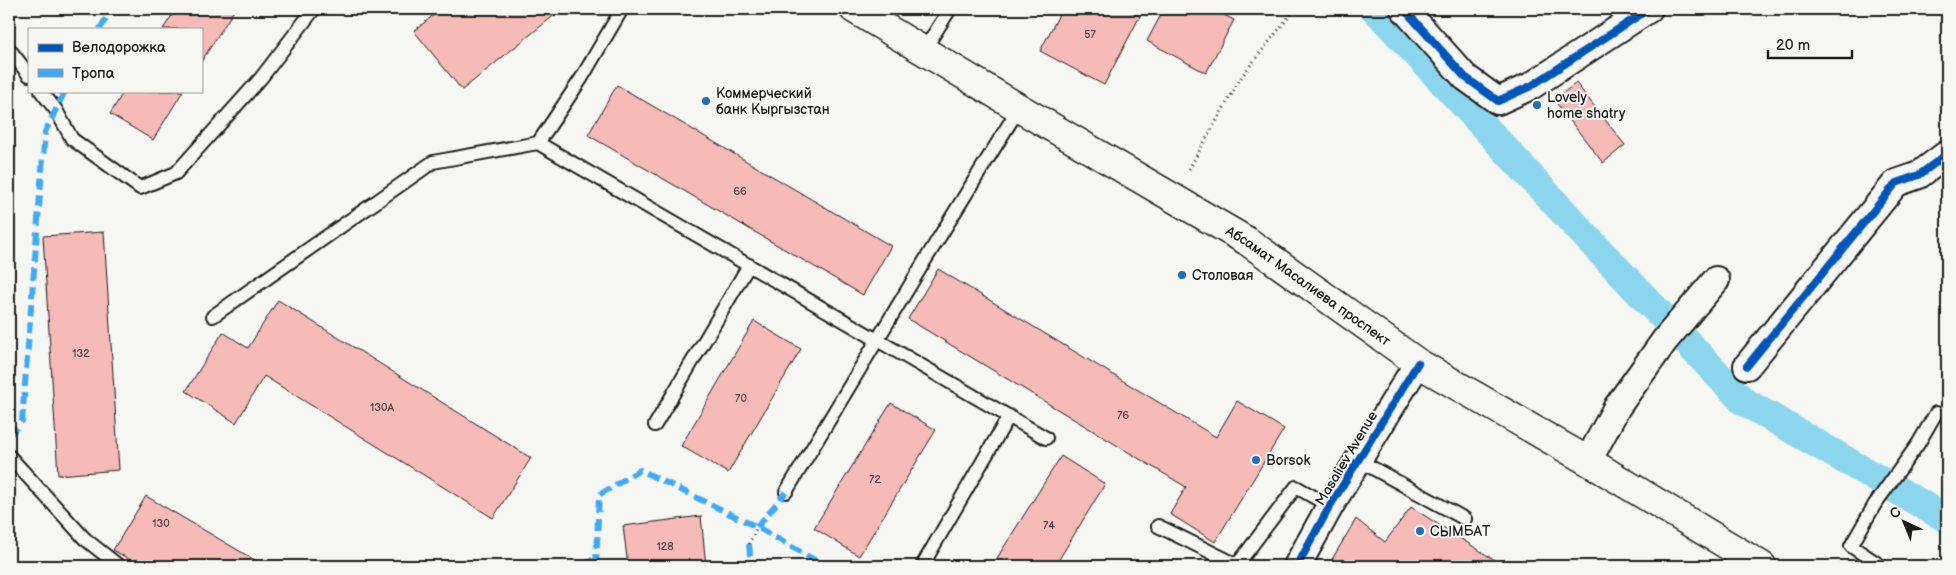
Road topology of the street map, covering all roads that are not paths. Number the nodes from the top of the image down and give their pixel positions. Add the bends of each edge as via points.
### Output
1 (314, 9) edge
2 (622, 9) edge
3 (854, 9) edge
4 (950, 9) edge
5 (1404, 9) edge
6 (1649, 9) edge
7 (9, 49) edge
8 (924, 50) junction
9 (28, 74) edge
10 (42, 92) edge
11 (1019, 108) junction
12 (538, 143) junction
13 (1947, 154) edge
14 (749, 265) junction
15 (1716, 280) dead end
16 (213, 316) dead end
17 (878, 340) junction
18 (1418, 364) junction
19 (1747, 366) dead end
20 (1936, 412) dead end
21 (1009, 416) junction
22 (655, 425) dead end
23 (1046, 438) dead end
24 (9, 456) edge
25 (1358, 460) junction
26 (1588, 461) junction
27 (786, 492) dead end
28 (1330, 506) junction
29 (1465, 519) dead end
30 (1158, 526) dead end
31 (120, 566) edge
32 (922, 566) edge
33 (1297, 566) edge
34 (1762, 566) edge
35 (1881, 566) edge

1 - 10 lane via 261,78 176,173 140,188 72,139
2 - 12 lane
3 - 8 main road, Абсамат Масалиева проспект
4 - 8 lane
5 - 6 street via 1465,77 1498,101 1531,86
7 - 9 lane
8 - 11 main road, Абсамат Масалиева проспект
11 - 17 lane
11 - 18 main road, Абсамат Масалиева проспект via 1247,241
12 - 14 lane
12 - 16 lane via 433,162
13 - 19 street via 1919,175 1896,183
14 - 17 lane
14 - 22 lane
15 - 26 street via 1665,340 1617,407
17 - 21 lane
17 - 27 lane
18 - 25 street, Masaliev Avenue
18 - 26 main road, Абсамат Масалиева проспект
20 - 35 lane via 1851,546
21 - 23 lane
21 - 32 lane
24 - 31 lane via 85,539
25 - 28 street, Masaliev Avenue
25 - 29 lane
26 - 34 main road, Абсамат Масалиева проспект
28 - 30 lane via 1296,487 1237,565
28 - 33 street, Masaliev Avenue

